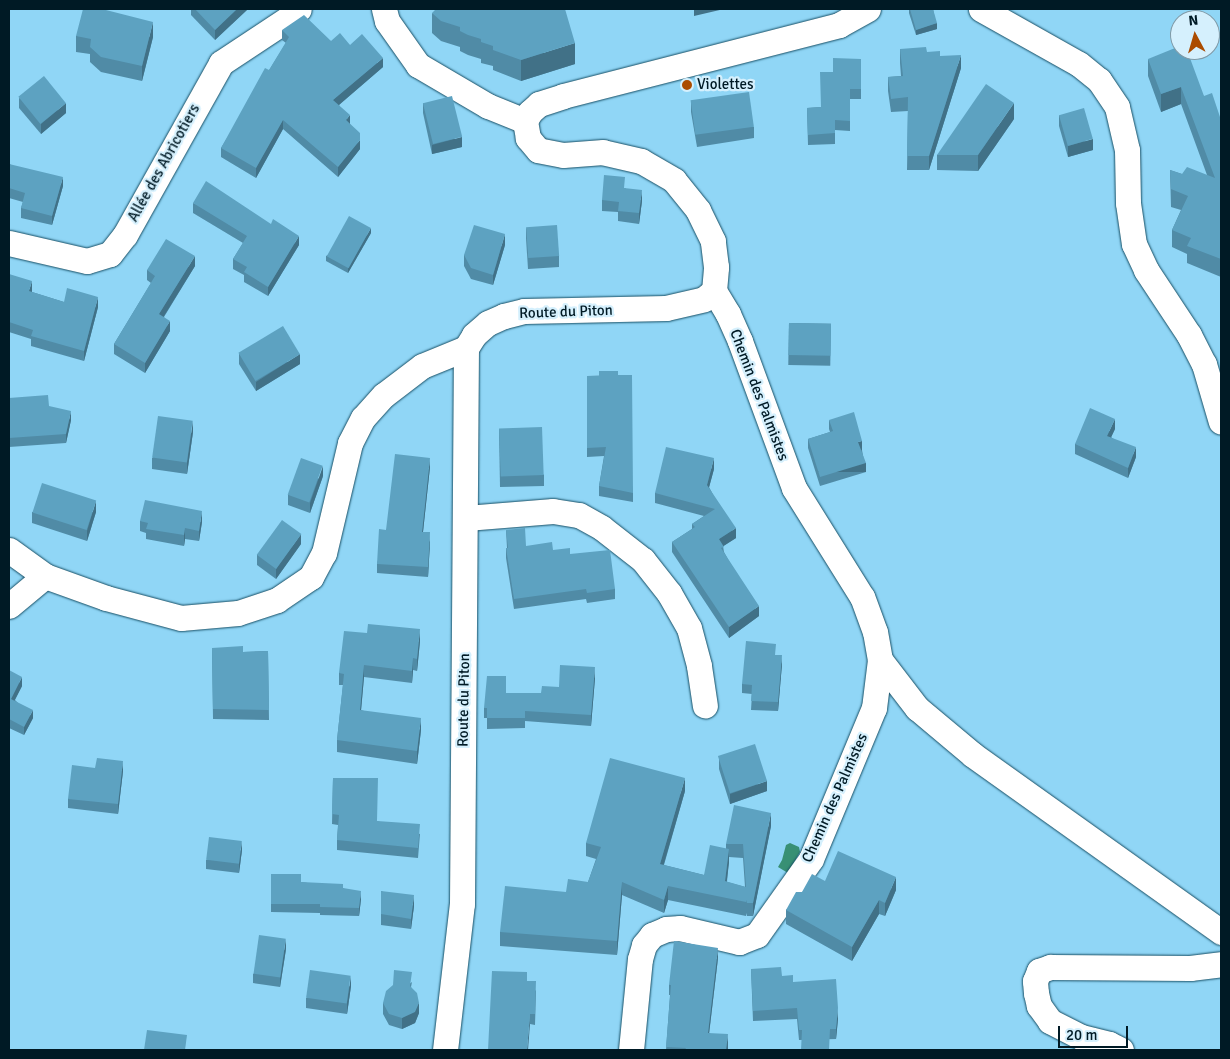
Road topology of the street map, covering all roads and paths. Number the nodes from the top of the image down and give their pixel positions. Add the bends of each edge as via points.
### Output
1 (299, 9) edge
2 (384, 9) edge
3 (868, 9) edge
4 (981, 9) edge
5 (525, 121) junction
6 (9, 243) edge
7 (714, 291) junction
8 (466, 348) junction
9 (1221, 422) edge
10 (466, 518) junction
11 (9, 550) edge
12 (44, 576) junction
13 (9, 606) edge
14 (880, 660) junction
15 (704, 706) dead end
16 (1221, 932) edge
17 (1221, 964) edge
18 (445, 1050) edge
19 (632, 1050) edge
20 (1121, 1050) edge

1 - 6 street, Allée des Abricotiers via 221,63 124,235 110,254 87,261
2 - 5 street via 386,21 418,65 488,106
3 - 5 street via 839,25 563,96 539,104
4 - 9 street via 1079,64 1099,80 1118,107 1127,150 1128,203 1134,244 1146,270 1204,364
5 - 7 street via 528,138 538,150 563,155 604,152 641,160 674,180 698,210 713,242
7 - 8 street, Route du Piton via 704,299 666,308 524,311 488,323 474,335
7 - 14 street, Chemin des Palmistes via 740,341 794,488 862,597 875,632
8 - 10 street, Route du Piton
8 - 12 street via 422,366 384,395 363,418 350,443 324,553 311,577 277,600 238,612 180,618 106,598
10 - 15 street via 553,511 579,515 602,528 643,560 669,593 689,628 699,666
10 - 18 street, Route du Piton via 462,904
11 - 12 street
12 - 13 street
14 - 16 street, Chemin des Palmistes via 917,708 973,755
14 - 19 street, Chemin des Palmistes via 874,708 811,859 757,935 739,942 680,928 666,928 652,935 640,958
17 - 20 street via 1190,968 1050,967 1039,971 1035,981 1036,993 1039,1006 1050,1021 1082,1037

